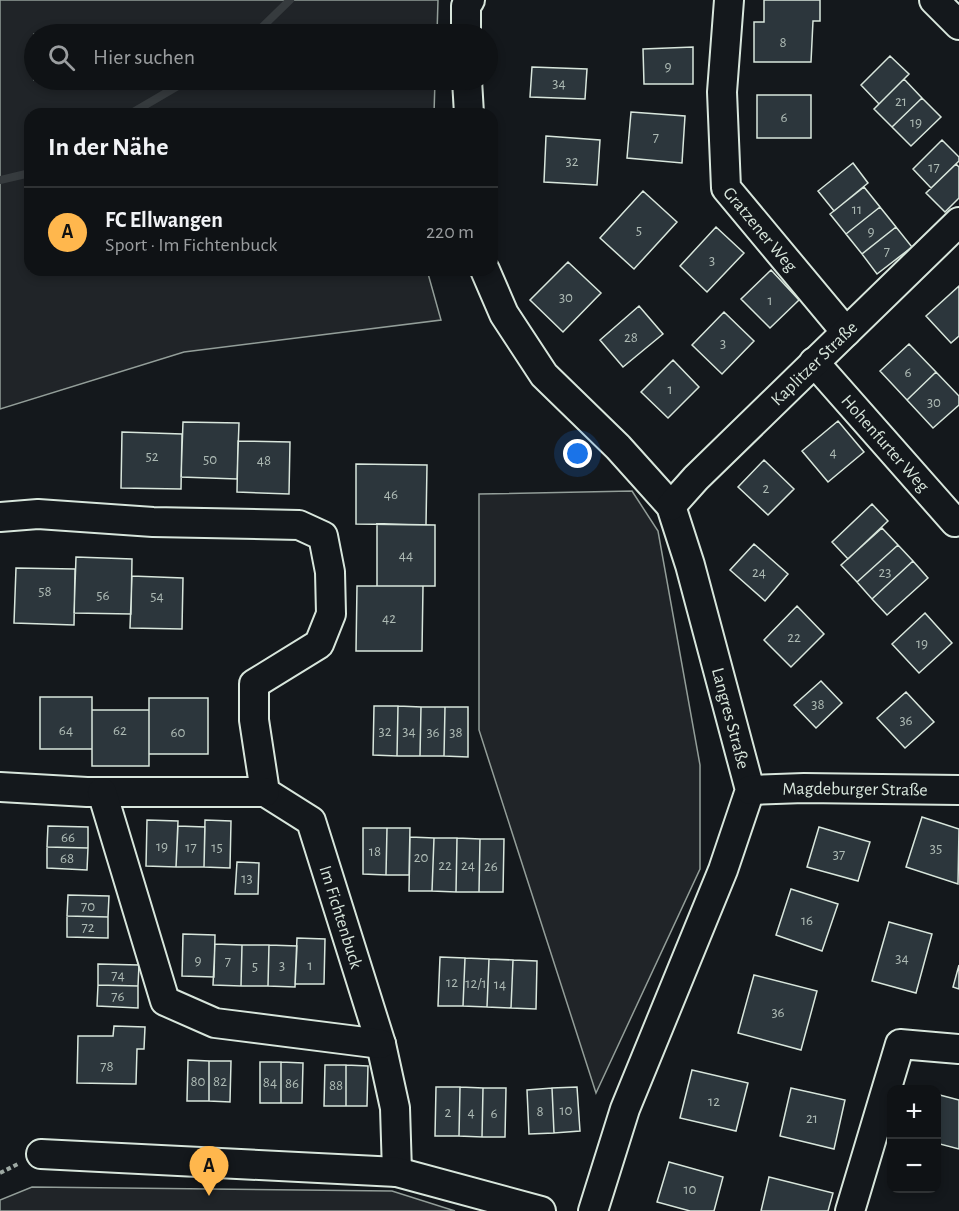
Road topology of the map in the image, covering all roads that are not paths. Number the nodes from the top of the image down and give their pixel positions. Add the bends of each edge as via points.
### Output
1 (470, 0) edge
2 (729, 0) edge
3 (934, 0) edge
4 (466, 24) edge
5 (959, 25) edge
6 (468, 90) edge
7 (469, 108) edge
8 (959, 222) edge
9 (488, 276) edge
10 (846, 333) junction
11 (814, 362) junction
12 (671, 507) junction
13 (0, 517) edge
14 (959, 521) edge
15 (0, 787) edge
16 (750, 790) junction
17 (959, 790) edge
18 (102, 792) junction
19 (265, 792) junction
20 (381, 1044) junction
21 (959, 1049) edge
22 (40, 1154) dead end
23 (397, 1172) junction
24 (541, 1211) edge
25 (593, 1211) edge
26 (850, 1211) edge

1 - 4 street
2 - 10 street, Gratzener Weg via 722,92 726,188
3 - 5 street
6 - 7 street
8 - 10 street, Kaplitzer Straße
9 - 12 street, Langres Straße via 504,314 544,375 618,447
10 - 11 street, Kaplitzer Straße
11 - 12 street, Kaplitzer Straße
11 - 14 street, Hohenfurter Weg via 955,522
12 - 16 street, Langres Straße
13 - 19 street via 38,514 153,522 299,525 322,536 330,572 331,614 319,644 254,684 254,720
15 - 18 street
16 - 17 street, Magdeburger Straße
16 - 25 street, Langres Straße via 723,870 625,1109
18 - 19 street
18 - 20 street via 165,1002 214,1023
19 - 20 street, Im Fichtenbuck via 311,821
20 - 23 street, Im Fichtenbuck via 395,1108
21 - 26 street via 900,1044
22 - 23 street
23 - 24 street

